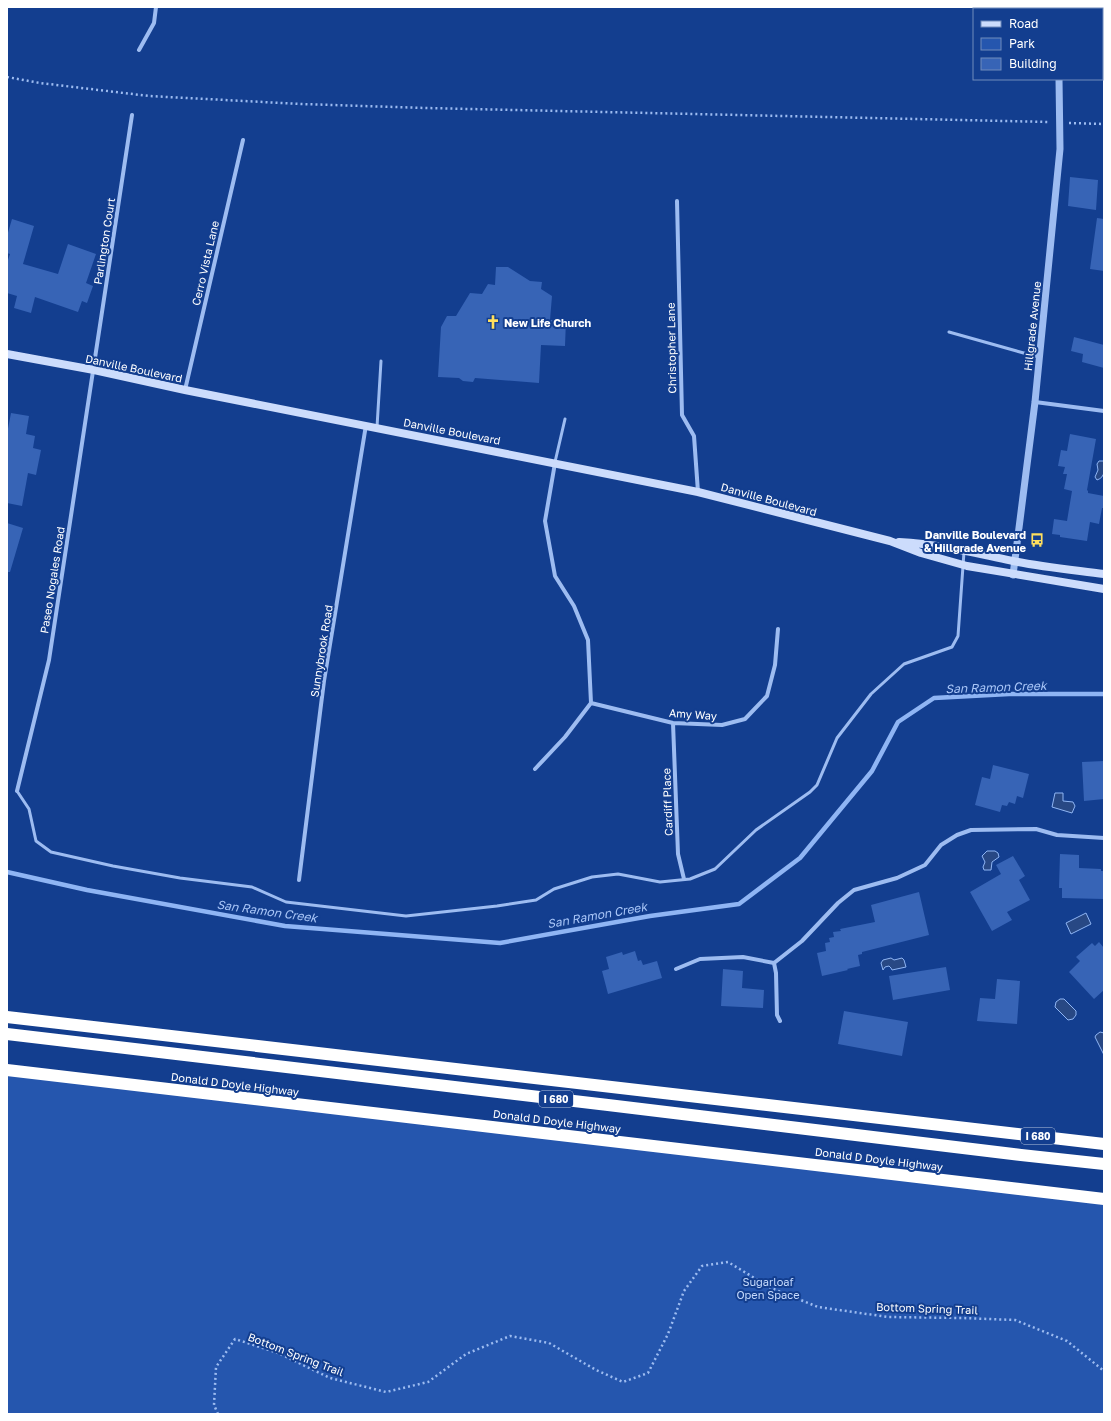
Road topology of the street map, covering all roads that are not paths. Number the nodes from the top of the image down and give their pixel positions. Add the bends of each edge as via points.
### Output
1 (156, 7) edge
2 (139, 50) dead end
3 (1059, 80) edge
4 (132, 116) dead end
5 (243, 140) dead end
6 (677, 201) dead end
7 (949, 332) dead end
8 (7, 354) edge
9 (1040, 357) junction
10 (381, 361) dead end
11 (94, 370) junction
12 (185, 390) junction
13 (1035, 402) junction
14 (1104, 410) edge
15 (565, 419) dead end
16 (366, 425) junction
17 (377, 427) junction
18 (555, 462) junction
19 (698, 492) junction
20 (890, 541) junction
21 (964, 551) junction
22 (1015, 561) junction
23 (962, 565) junction
24 (1013, 574) junction
25 (1104, 574) edge
26 (1104, 589) edge
27 (778, 629) dead end
28 (590, 703) junction
29 (674, 724) junction
30 (535, 769) dead end
31 (17, 791) joint
32 (1104, 838) edge
33 (684, 879) junction
34 (299, 880) dead end
35 (774, 963) junction
36 (676, 969) dead end
37 (7, 1017) edge
38 (780, 1021) dead end
39 (7, 1034) edge
40 (7, 1070) edge
41 (1104, 1144) edge
42 (1104, 1164) edge
43 (1104, 1199) edge

1 - 2 street via 154,23
3 - 9 street, Hillgrade Avenue via 1060,149
4 - 11 street, Parlington Court
5 - 12 street, Cerro Vista Lane
6 - 19 street, Christopher Lane via 682,415 694,436
7 - 9 lane
8 - 11 main road, Danville Boulevard
9 - 13 street, Hillgrade Avenue
10 - 17 lane
11 - 12 main road, Danville Boulevard
11 - 31 street, Paseo Nogales Road via 49,660
12 - 16 main road, Danville Boulevard
13 - 14 street
13 - 22 street, Hillgrade Avenue
15 - 18 lane
16 - 17 main road, Danville Boulevard
16 - 34 street, Sunnybrook Road via 324,681
17 - 18 main road, Danville Boulevard
18 - 19 main road, Danville Boulevard
18 - 28 street via 545,521 555,576 574,606 588,640
19 - 20 main road, Danville Boulevard
20 - 21 main road, Danville Boulevard
20 - 23 main road, Danville Boulevard
21 - 22 main road, Danville Boulevard
21 - 23 lane
22 - 24 street, Hillgrade Avenue
22 - 25 main road, Danville Boulevard
23 - 24 main road, Danville Boulevard
23 - 33 lane via 958,636 952,647 904,664 871,694 837,738 817,785 810,792 756,830 715,869
24 - 26 main road, Danville Boulevard
27 - 29 street, Amy Way via 775,665 766,696 746,719 722,725
28 - 29 street, Amy Way
28 - 30 street via 565,737
29 - 33 street, Cardiff Place via 678,854
31 - 33 lane via 29,809 36,841 52,852 180,878 252,887 286,902 406,916 536,900 554,889 592,877 618,874 660,882
32 - 35 street via 1057,835 1036,829 971,830 956,834 941,846 925,865 897,878 854,890 802,941
35 - 36 street via 743,957 700,959
35 - 38 street via 777,1015
37 - 41 highway, I 680
39 - 42 highway, I 680
40 - 43 highway, Donald D Doyle Highway

